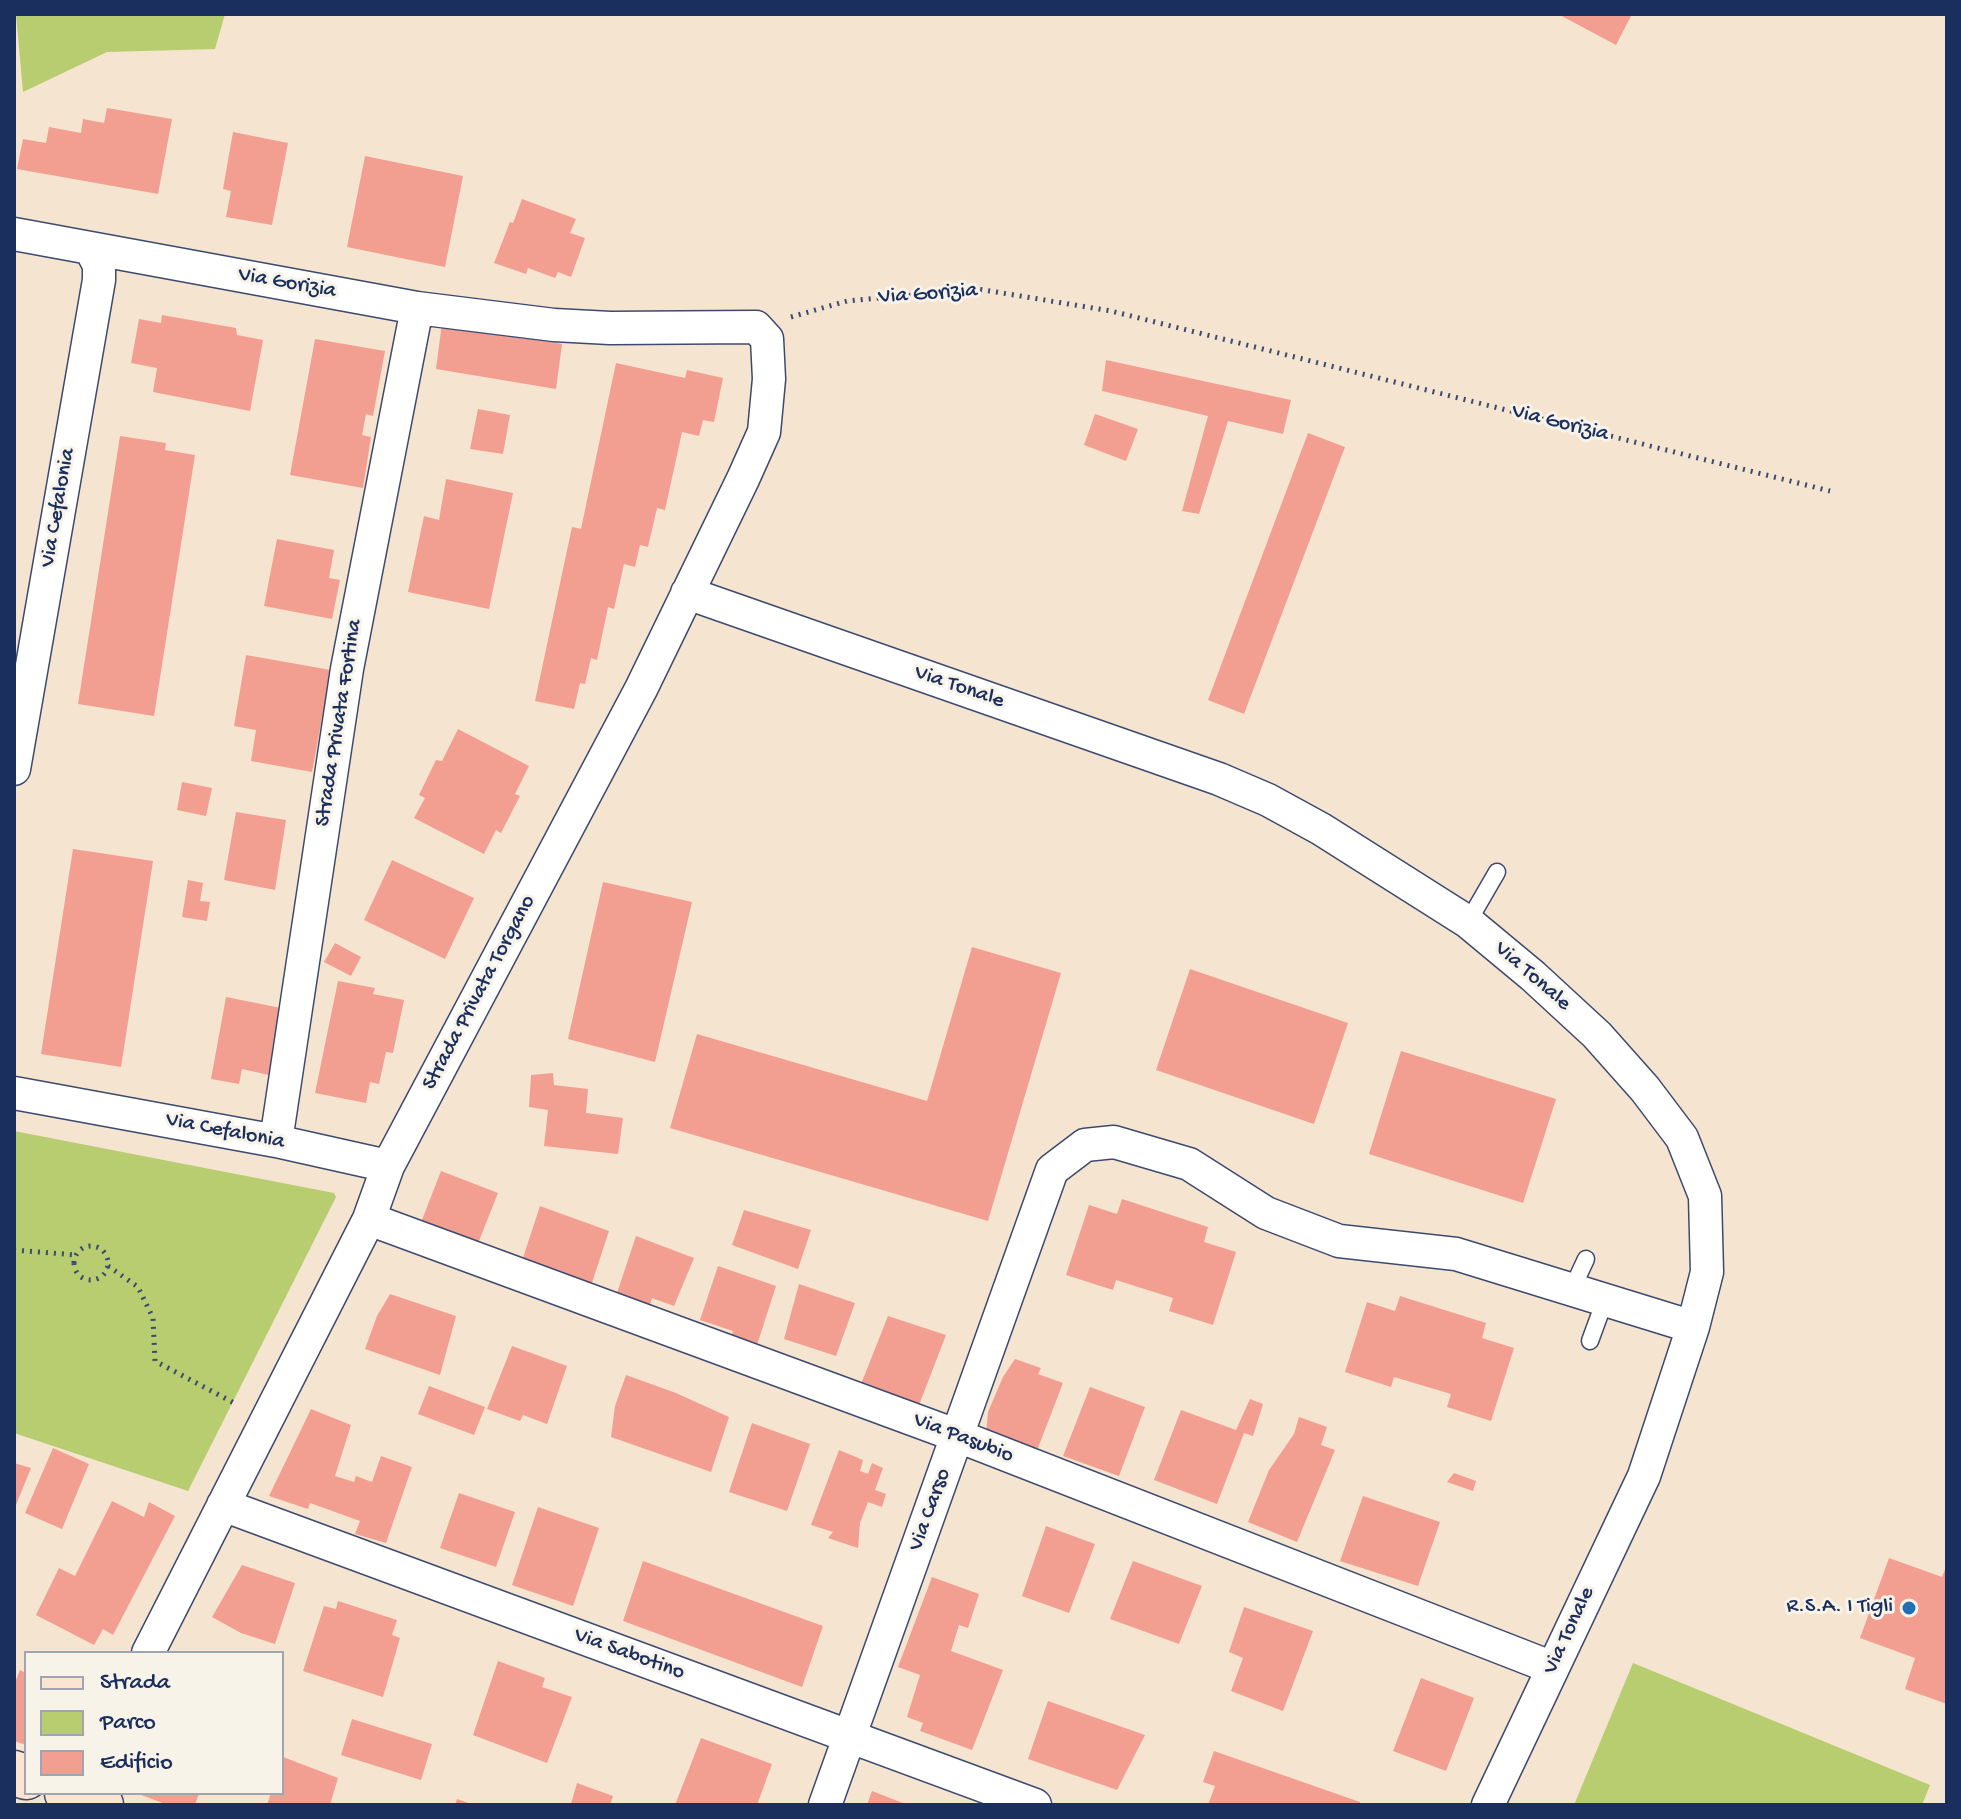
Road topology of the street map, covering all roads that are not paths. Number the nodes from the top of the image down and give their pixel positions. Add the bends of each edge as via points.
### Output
1 (14, 234) edge
2 (90, 248) junction
3 (417, 308) junction
4 (756, 327) joint
5 (687, 593) junction
6 (14, 769) edge
7 (1497, 872) dead end
8 (1468, 922) junction
9 (14, 1093) edge
10 (276, 1141) junction
11 (388, 1166) junction
12 (369, 1219) junction
13 (1586, 1259) dead end
14 (1572, 1289) junction
15 (1605, 1300) junction
16 (1693, 1327) junction
17 (1590, 1341) dead end
18 (958, 1436) junction
19 (223, 1505) junction
20 (149, 1651) edge
21 (1553, 1668) junction
22 (849, 1737) junction
23 (825, 1805) edge
24 (1035, 1805) edge
25 (1488, 1805) edge

1 - 2 street, Via Gorizia
2 - 3 street, Via Gorizia
2 - 6 street, Via Cefalonia via 99,265 99,280
3 - 4 street, Via Gorizia via 554,325
3 - 10 street, Strada Privata Fortina via 347,669
4 - 5 street, Strada Privata Torgano via 767,339 764,432
5 - 8 street, Via Tonale via 1219,779 1321,829
5 - 11 street, Strada Privata Torgano
7 - 8 lane
8 - 16 street, Via Tonale via 1597,1035 1682,1138 1705,1196 1707,1272
9 - 10 street, Via Cefalonia
10 - 11 street, Via Cefalonia
11 - 12 street, Strada Privata Torgano
12 - 18 street, Via Pasubio
12 - 19 street, Strada Privata Torgano
13 - 14 lane
14 - 15 street
14 - 18 street, Via Carso via 1456,1254 1339,1241 1266,1213 1189,1164 1114,1142 1085,1145 1052,1170
15 - 16 street
15 - 17 lane
16 - 21 street, Via Tonale via 1644,1476
18 - 21 street, Via Pasubio
18 - 22 street, Via Carso
19 - 20 street, Strada Privata Torgano
19 - 22 street, Via Sabotino
21 - 25 street, Via Tonale
22 - 23 street, Via Carso
22 - 24 street, Via Sabotino

